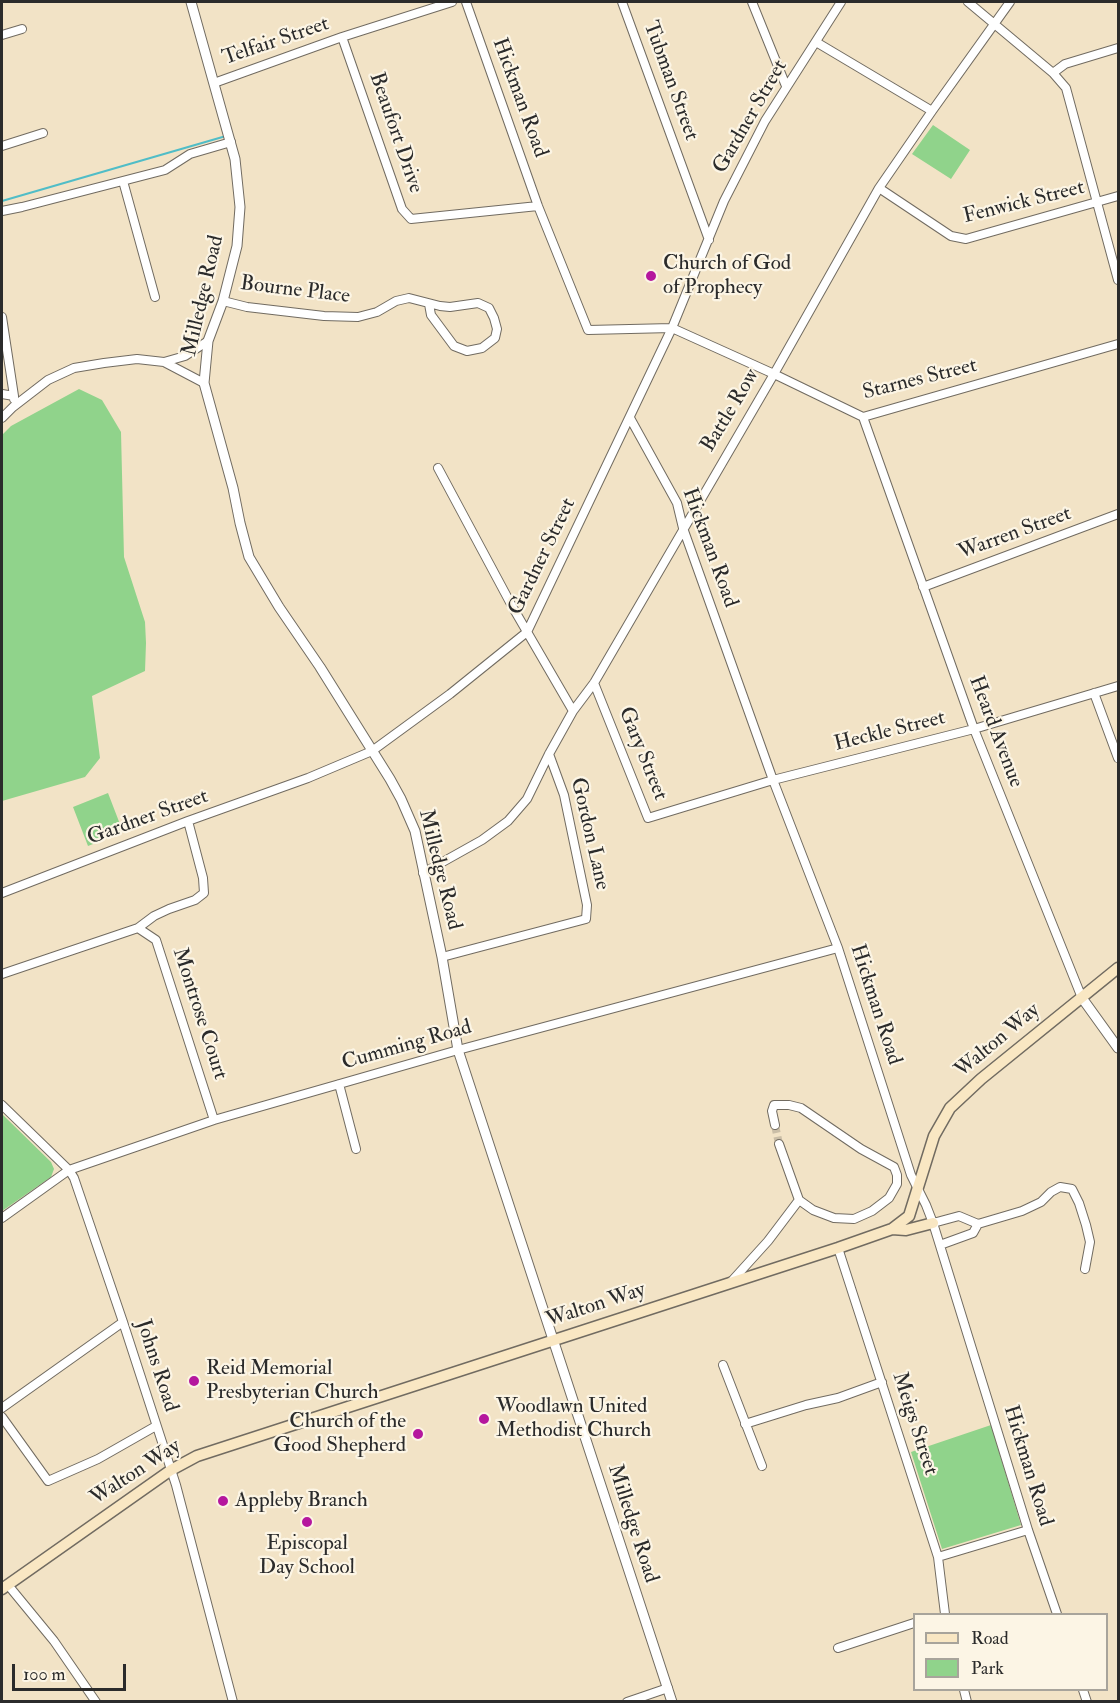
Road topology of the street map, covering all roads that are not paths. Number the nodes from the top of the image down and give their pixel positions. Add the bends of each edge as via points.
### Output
1 (191, 2) edge
2 (452, 2) edge
3 (466, 2) edge
4 (622, 2) edge
5 (752, 2) edge
6 (841, 2) edge
7 (968, 2) edge
8 (1010, 2) edge
9 (994, 23) junction
10 (22, 29) dead end
11 (2, 35) edge
12 (342, 37) junction
13 (816, 42) junction
14 (1119, 48) edge
15 (1053, 73) junction
16 (214, 83) junction
17 (786, 87) junction
18 (932, 111) junction
19 (43, 133) dead end
20 (231, 142) junction
21 (2, 146) edge
22 (123, 181) junction
23 (879, 188) junction
24 (1119, 196) edge
25 (1098, 202) junction
26 (538, 206) junction
27 (2, 211) edge
28 (709, 240) junction
29 (1119, 280) edge
30 (154, 297) dead end
31 (223, 301) junction
32 (429, 304) junction
33 (2, 317) edge
34 (672, 328) junction
35 (208, 341) junction
36 (1119, 344) edge
37 (164, 362) junction
38 (774, 374) junction
39 (204, 383) junction
40 (2, 394) edge
41 (14, 396) junction
42 (12, 406) junction
43 (863, 417) junction
44 (2, 418) edge
45 (630, 418) junction
46 (438, 468) dead end
47 (1119, 514) edge
48 (683, 528) junction
49 (923, 587) junction
50 (527, 632) junction
51 (594, 682) junction
52 (1119, 686) edge
53 (1094, 693) junction
54 (573, 711) junction
55 (974, 729) junction
56 (372, 751) junction
57 (549, 754) junction
58 (1119, 758) edge
59 (773, 780) junction
60 (188, 821) junction
61 (423, 873) junction
62 (2, 893) edge
63 (138, 928) junction
64 (838, 948) junction
65 (442, 957) junction
66 (1119, 968) edge
67 (2, 974) edge
68 (1082, 998) junction
69 (1119, 1048) edge
70 (458, 1050) junction
71 (339, 1084) junction
72 (2, 1105) edge
73 (214, 1120) junction
74 (775, 1125) tunnel mouth
75 (779, 1144) tunnel mouth
76 (356, 1149) dead end
77 (69, 1170) junction
78 (897, 1174) junction
79 (911, 1175) junction
80 (918, 1189) junction
81 (799, 1200) junction
82 (2, 1218) edge
83 (933, 1223) junction
84 (978, 1224) junction
85 (892, 1229) junction
86 (940, 1245) junction
87 (838, 1248) junction
88 (1085, 1269) dead end
89 (730, 1283) junction
90 (123, 1322) junction
91 (554, 1340) junction
92 (723, 1365) dead end
93 (882, 1382) junction
94 (2, 1408) edge
95 (2, 1417) edge
96 (746, 1424) junction
97 (156, 1426) junction
98 (762, 1466) dead end
99 (171, 1470) junction
100 (1028, 1530) junction
101 (938, 1557) junction
102 (4, 1587) edge
103 (944, 1613) edge
104 (1057, 1613) edge
105 (913, 1624) edge
106 (838, 1648) dead end
107 (668, 1688) junction
108 (96, 1701) edge
109 (233, 1701) edge
110 (627, 1701) edge
111 (672, 1701) edge

1 - 16 street, Milledge Road
2 - 12 street, Telfair Street
3 - 26 street, Hickman Road
4 - 28 street, Tubman Street
5 - 17 street
6 - 13 street, Gardner Street
7 - 9 street
8 - 9 street, Battle Row
9 - 15 street
9 - 18 street, Battle Row
10 - 11 street
12 - 16 street, Telfair Street
12 - 26 street, Beaufort Drive via 402,209 411,219
13 - 17 street, Gardner Street
13 - 18 street
14 - 15 street via 1065,64
15 - 25 street via 1066,88
16 - 20 street, Milledge Road
17 - 28 street, Gardner Street via 724,201
18 - 23 street, Battle Row
19 - 21 street
20 - 22 street via 190,154 165,170
20 - 31 street, Milledge Road via 240,207 237,246
22 - 27 street
22 - 30 street
23 - 25 street, Fenwick Street via 951,236 966,239
23 - 38 street, Battle Row
24 - 25 street, Fenwick Street
25 - 29 street
26 - 34 street, Hickman Road via 588,330
28 - 34 street, Gardner Street
31 - 32 street, Bourne Place via 247,307 358,317 409,298
31 - 35 street, Milledge Road
32 - 32 street, Bourne Place via 450,307 478,303 489,308 497,329 495,338 482,348 467,351 454,346 431,315
33 - 41 street
34 - 38 street, Starnes Street
34 - 45 street, Gardner Street
35 - 37 street via 185,356
35 - 39 street, Milledge Road
36 - 43 street, Starnes Street
37 - 39 street
37 - 42 street via 137,359 74,368 48,380
38 - 43 street, Starnes Street
38 - 48 street, Battle Row
39 - 56 street, Milledge Road via 249,557
40 - 41 street
41 - 42 street
42 - 44 street
43 - 49 street, Heard Avenue
45 - 48 street, Hickman Road via 677,503
45 - 50 street, Gardner Street
46 - 50 street
47 - 49 street, Warren Street
48 - 51 street, Battle Row
48 - 59 street, Hickman Road
49 - 55 street, Heard Avenue
50 - 54 street
50 - 56 street, Gardner Street
51 - 54 street, Battle Row
51 - 59 street, Gary Street via 648,818
52 - 53 street, Heckle Street
53 - 55 street, Heckle Street
53 - 58 street
54 - 57 street, Battle Row
55 - 59 street, Heckle Street
55 - 68 street, Heard Avenue
56 - 60 street, Gardner Street
56 - 61 street, Milledge Road via 415,831
57 - 61 street, Battle Row via 527,799 508,821
57 - 65 street, Gordon Lane via 564,795 587,905 586,919
59 - 64 street, Hickman Road
60 - 62 street, Gardner Street
60 - 63 street via 204,892
61 - 65 street, Milledge Road
63 - 67 street
63 - 73 street, Montrose Court via 156,940
64 - 70 street, Cumming Road
64 - 79 street, Hickman Road
65 - 70 street, Milledge Road
66 - 68 main road, Walton Way
68 - 69 street, Heard Avenue
68 - 80 main road, Walton Way via 950,1108 934,1136
70 - 71 street, Cumming Road
70 - 91 street, Milledge Road
71 - 73 street, Cumming Road
71 - 76 street
72 - 77 street, Johns Road
73 - 77 street, Cumming Road
74 - 78 street via 774,1105 801,1108 894,1167
75 - 81 street
77 - 82 street, Cumming Road
77 - 90 street, Johns Road
78 - 79 street
78 - 81 street via 897,1184 889,1198 854,1219 834,1218
79 - 80 street, Hickman Road
80 - 83 street, Hickman Road
80 - 85 main road, Walton Way via 909,1216
81 - 89 street
83 - 84 street via 959,1215
83 - 85 main road via 906,1230
83 - 86 street, Hickman Road
84 - 86 street via 973,1233
84 - 88 street via 1022,1211 1060,1187 1072,1190 1090,1242
85 - 87 main road, Walton Way
86 - 100 street, Hickman Road
87 - 89 main road, Walton Way
87 - 93 street, Meigs Street
89 - 91 main road, Walton Way
90 - 94 street
90 - 97 street, Johns Road
91 - 99 main road, Walton Way via 197,1456
91 - 107 street, Milledge Road
92 - 96 street
93 - 96 street
93 - 101 street, Meigs Street
95 - 97 street via 48,1481 98,1459
96 - 98 street
97 - 99 street, Johns Road
99 - 102 main road, Walton Way
99 - 109 street, Johns Road
100 - 101 street
100 - 104 street, Hickman Road
101 - 103 street, Meigs Street
102 - 108 street via 54,1641
105 - 106 street
107 - 110 street
107 - 111 street, Milledge Road

